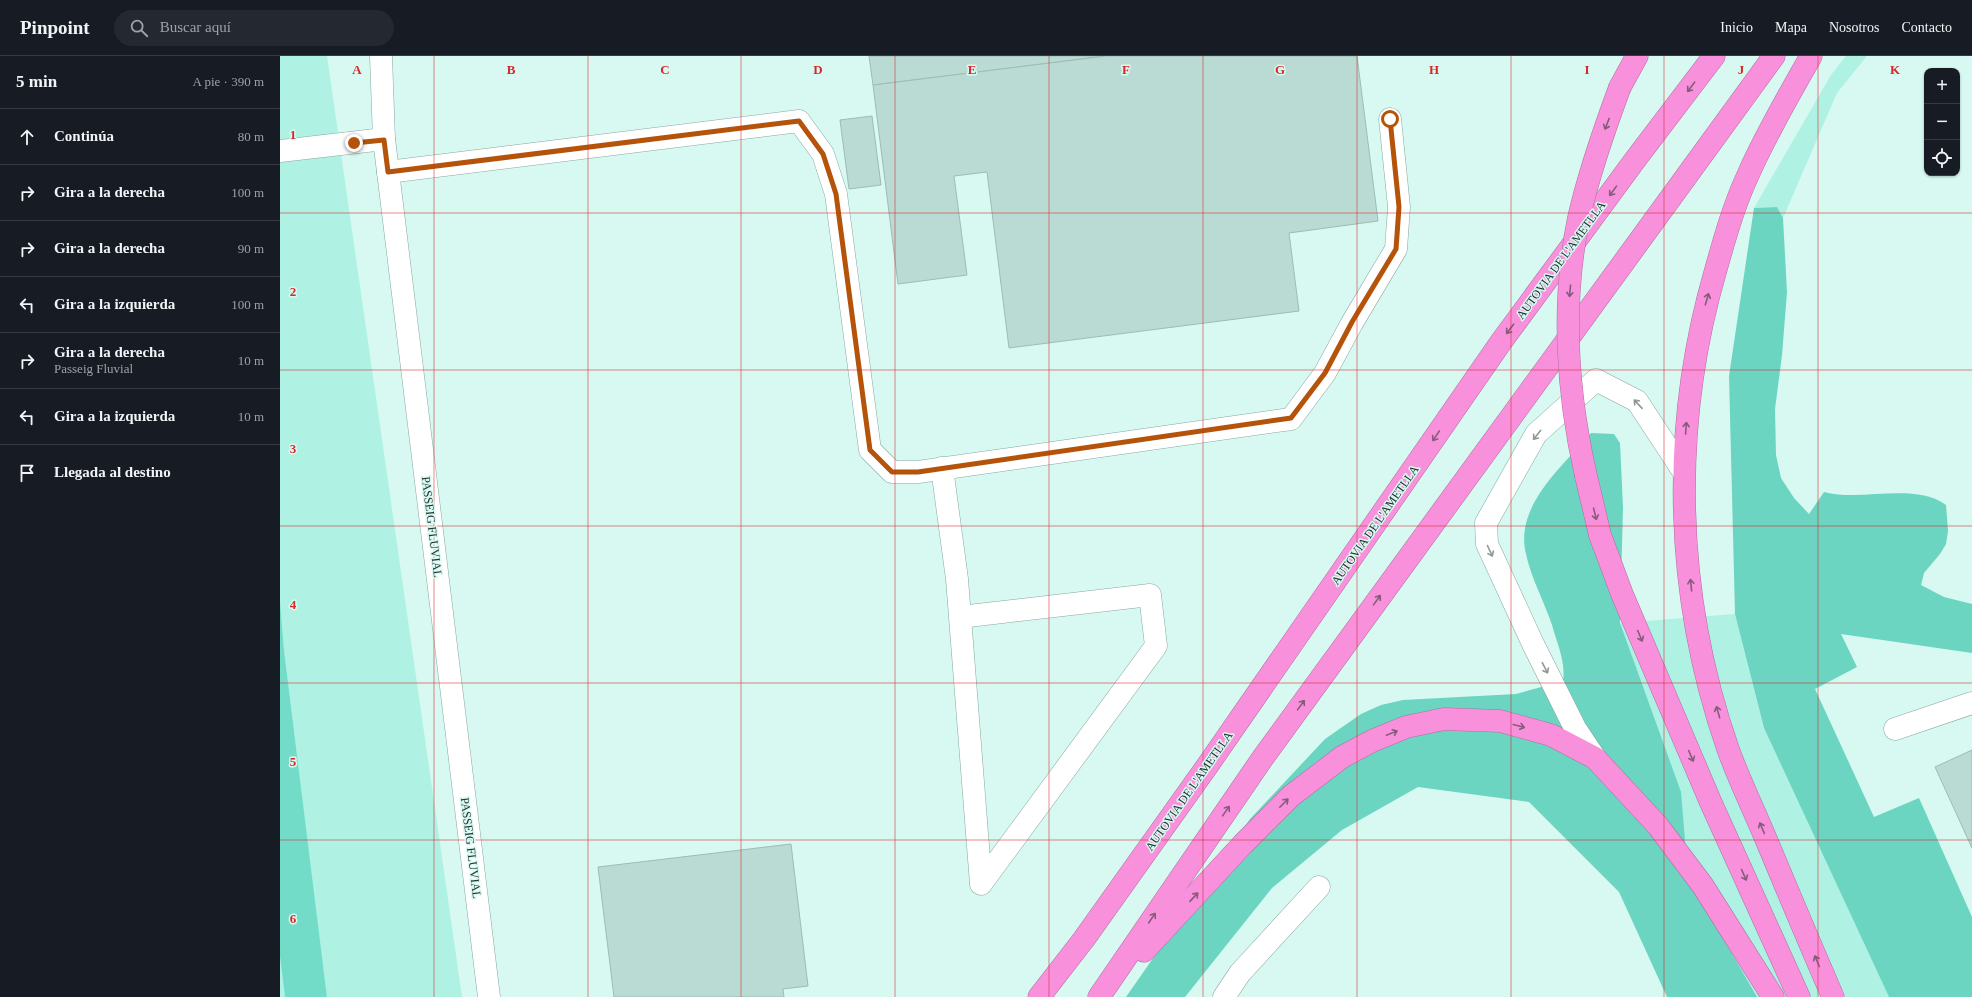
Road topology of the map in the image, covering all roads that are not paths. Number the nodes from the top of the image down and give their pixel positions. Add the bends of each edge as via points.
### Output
1 (381, 56) edge
2 (1637, 56) edge
3 (1714, 56) edge
4 (1774, 56) edge
5 (1811, 56) edge
6 (1390, 119) dead end
7 (384, 140) junction
8 (280, 150) edge
9 (388, 172) junction
10 (942, 468) junction
11 (1683, 471) junction
12 (960, 616) junction
13 (1972, 703) edge
14 (1895, 729) dead end
15 (1595, 758) junction
16 (1318, 887) dead end
17 (490, 997) edge
18 (1039, 997) edge
19 (1100, 997) edge
20 (1224, 997) edge
21 (1773, 997) edge
22 (1799, 997) edge
23 (1832, 997) edge

1 - 7 street, PASSEIG FLUVIAL
2 -> 22 highway, bridge via 1620,87 1602,136 1579,218 1569,307 1571,386 1578,441 1600,535 1622,594 1711,803
3 -> 18 highway, AUTOVIA DE L'AMETLLA via 1501,342 1210,762 1084,939
19 -> 4 highway via 1262,759
11 -> 5 highway via 1692,375 1705,307 1726,231 1748,175
6 - 10 street via 1399,207 1396,249 1325,373 1291,418
7 - 8 street
7 - 9 street, PASSEIG FLUVIAL
9 - 10 street via 799,121 823,154 836,194 870,450 892,472 918,472
9 - 17 street, PASSEIG FLUVIAL
10 - 12 street
11 -> 15 street via 1637,401 1596,380 1536,434 1486,523 1487,544 1533,644 1568,714
23 -> 11 highway via 1728,750 1707,675 1692,594 1685,532
12 - 12 street via 969,727 981,884 1156,646 1150,595
13 - 14 street
19 -> 15 highway via 1242,844 1291,796 1342,757 1372,741 1406,727 1444,719 1500,721 1551,735
15 - 21 highway via 1658,826 1703,886
16 - 20 street via 1240,974

